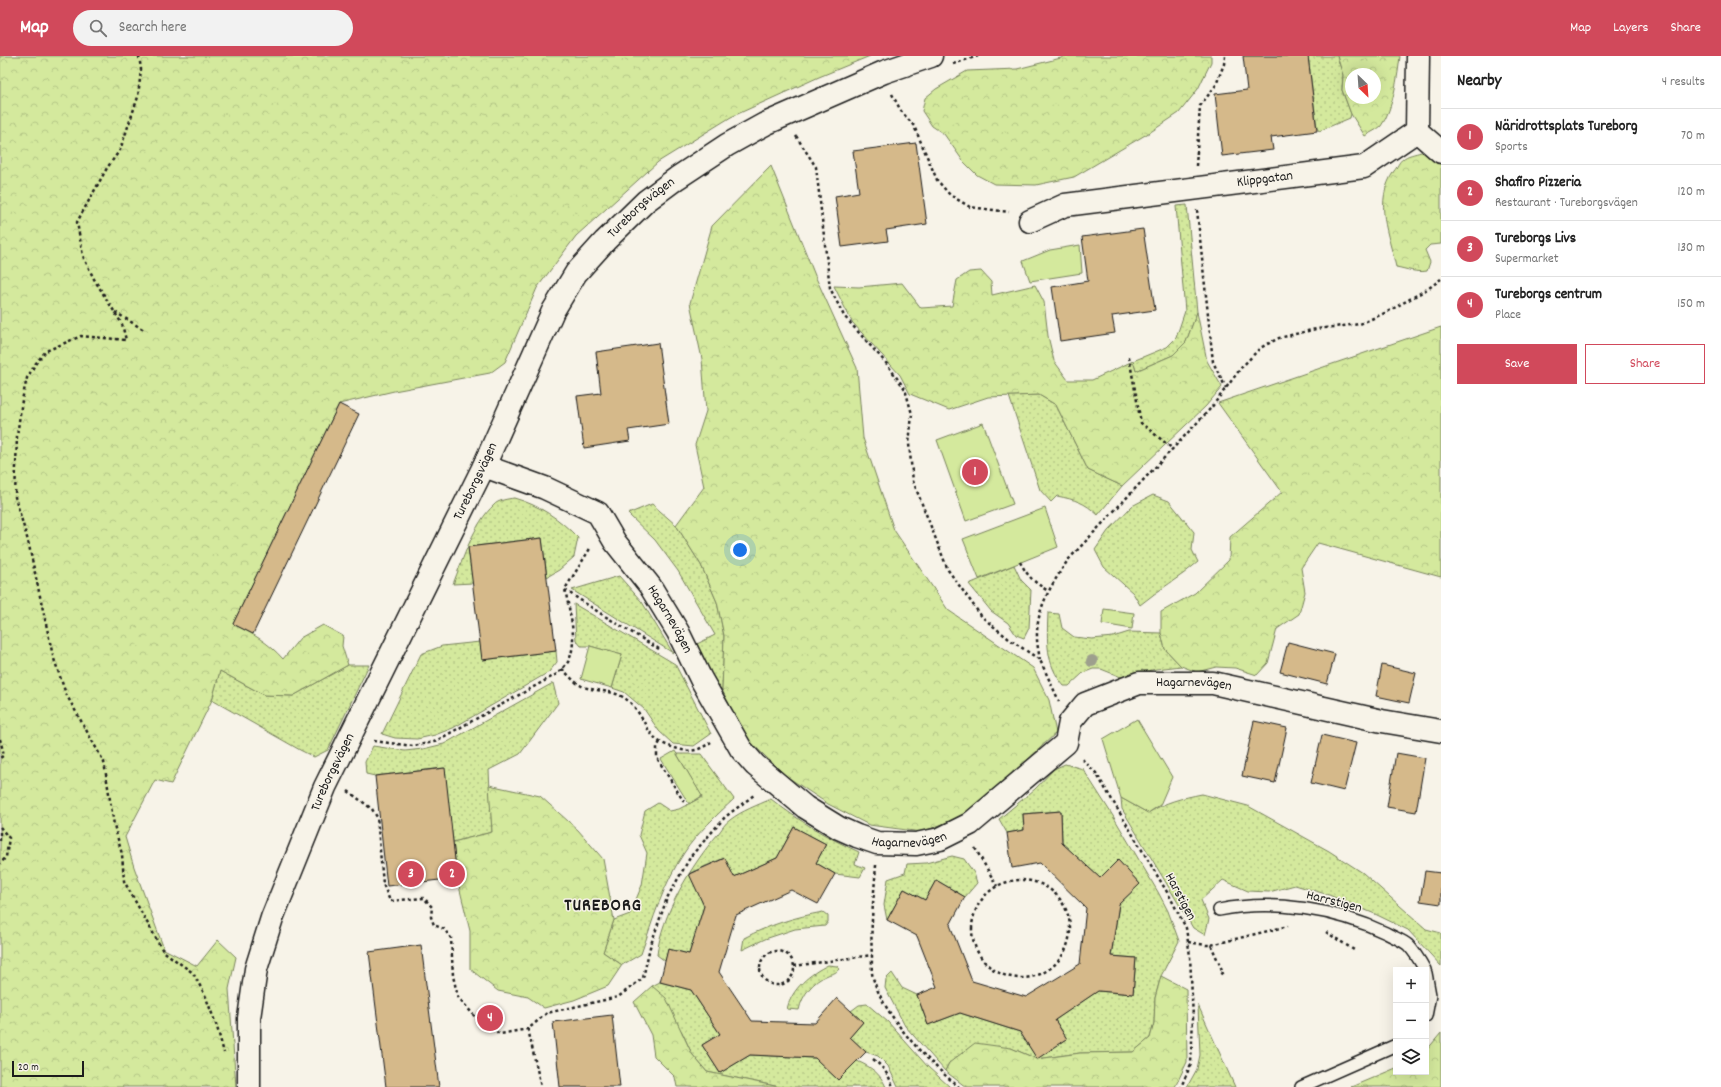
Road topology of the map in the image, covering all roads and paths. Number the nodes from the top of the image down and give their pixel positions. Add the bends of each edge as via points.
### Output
1 (139, 56) edge
2 (931, 56) edge
3 (1225, 56) edge
4 (1418, 56) edge
5 (890, 92) dead end
6 (1417, 131) junction
7 (794, 133) dead end
8 (1441, 152) edge
9 (1195, 188) junction
10 (1023, 217) joint
11 (1441, 279) edge
12 (113, 311) junction
13 (144, 330) dead end
14 (1129, 357) dead end
15 (1226, 388) junction
16 (1173, 449) junction
17 (484, 466) junction
18 (595, 542) dead end
19 (1020, 562) dead end
20 (565, 589) junction
21 (1048, 591) junction
22 (662, 650) dead end
23 (1040, 660) junction
24 (562, 669) junction
25 (1441, 731) edge
26 (1068, 733) junction
27 (0, 739) edge
28 (714, 739) dead end
29 (370, 741) dead end
30 (660, 742) junction
31 (0, 758) edge
32 (345, 789) dead end
33 (756, 793) dead end
34 (684, 802) dead end
35 (0, 827) edge
36 (0, 832) edge
37 (0, 842) edge
38 (973, 845) dead end
39 (876, 858) dead end
40 (0, 864) edge
41 (997, 886) junction
42 (1219, 910) dead end
43 (1293, 926) dead end
44 (1324, 931) dead end
45 (1188, 942) junction
46 (1211, 945) junction
47 (1354, 950) dead end
48 (872, 955) junction
49 (794, 966) junction
50 (1423, 967) edge
51 (1218, 976) dead end
52 (1429, 990) edge
53 (1429, 1000) edge
54 (528, 1029) junction
55 (1393, 1046) edge
56 (226, 1060) dead end
57 (873, 1060) dead end
58 (249, 1087) edge
59 (541, 1087) edge
60 (893, 1087) edge
61 (959, 1087) edge
62 (1181, 1087) edge
63 (1301, 1087) edge

1 - 12 path via 141,69 138,97 120,150 77,222 83,256
2 - 17 street, Tureborgsvägen via 884,72 765,124 727,145 646,201 576,273 553,311
3 - 9 path via 1216,85 1200,106
4 - 6 street
5 - 10 path via 914,126 937,180 950,195 970,207
6 - 8 street
6 - 9 street, Klippgatan via 1364,167
7 - 23 path via 816,167 830,288 844,316 886,363 905,389 912,414 909,444 913,481 948,570 982,617
9 - 10 street, Klippgatan via 1065,205
9 - 15 path via 1213,362
11 - 15 path via 1390,311 1360,324 1316,328 1279,338 1260,348
12 - 13 path
12 - 56 path via 122,324 126,340 81,336 46,351 27,378 17,436 15,497 28,541 53,656 66,694 104,762 112,817 122,854 124,881 163,951 193,972 217,1026
14 - 16 path via 1142,423
15 - 16 path
16 - 21 path via 1068,560
17 - 26 street, Hagarnevägen via 545,488 598,513 615,542 650,586 674,625 741,749 772,780 805,807 839,828 883,844 916,844 940,838 970,824
17 - 58 street, Tureborgsvägen via 325,787 272,918 256,969 249,1018
18 - 20 path
19 - 21 path via 1027,575
20 - 22 path via 602,615
20 - 24 path via 572,627 572,648 568,662
21 - 23 path via 1040,611 1037,637
23 - 26 path, Harstigen
24 - 29 path via 544,683 434,742 413,746
24 - 30 path via 581,686 621,696 634,705 647,727
25 - 26 street, Hagarnevägen via 1382,721 1213,683 1139,683 1085,704
26 - 45 path, Harstigen via 1096,773 1170,898 1186,928
27 - 31 path via 4,755
28 - 30 path via 698,750 687,751
30 - 34 path via 657,747 657,758
32 - 54 path via 372,810 376,817 383,884 390,901 424,898 432,907 431,917 434,925 444,929 451,938 453,976 458,997 478,1020 500,1034
33 - 54 path via 725,817 691,856 667,898 650,947 643,978 618,997 548,1014
35 - 40 path via 9,838 6,857
36 - 37 path
38 - 41 path
39 - 48 path via 872,906
41 - 41 path via 984,896 976,910 972,925 973,941 980,956 990,968 1004,975 1020,978 1036,975 1050,968 1061,956 1068,941 1066,909 1057,896 1034,882 1012,881
42 - 50 lane, Harrstigen via 1266,904 1346,918 1376,928 1406,944
43 - 46 path
44 - 47 path
45 - 46 path
45 - 62 path, Harstigen via 1193,1018 1191,1064
46 - 51 path via 1223,972
48 - 49 path
48 - 61 path via 873,977 885,1005 929,1060
49 - 49 path via 792,977 778,986 767,983 759,968 763,957 779,951 789,956
52 - 53 lane, Harrstigen
54 - 59 path
55 - 63 lane
57 - 60 path via 882,1067

